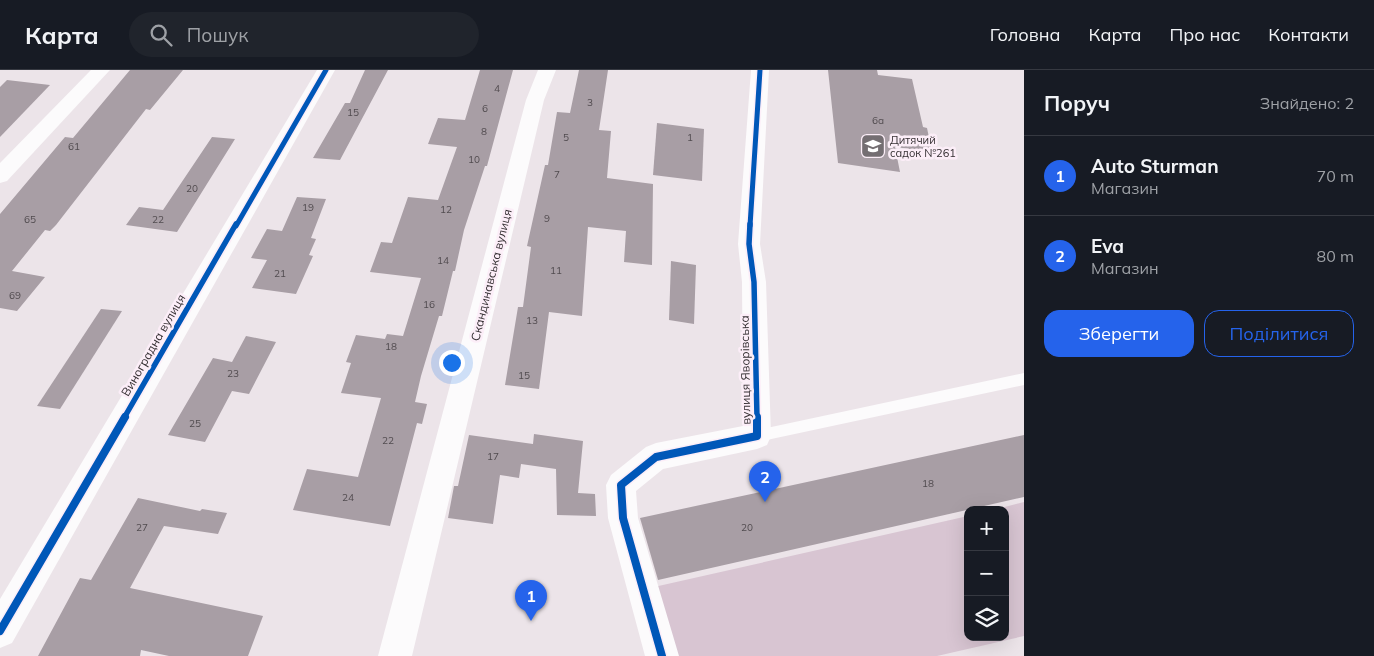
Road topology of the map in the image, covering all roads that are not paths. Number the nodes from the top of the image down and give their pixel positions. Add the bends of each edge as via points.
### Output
1 (101, 70) edge
2 (326, 70) edge
3 (547, 70) edge
4 (760, 70) edge
5 (0, 176) edge
6 (1024, 379) edge
7 (758, 436) junction
8 (0, 630) edge
9 (395, 656) edge
10 (662, 656) edge

1 - 5 street
2 - 8 street, Виноградна вулиця
3 - 9 street, Скандинавська вулиця via 535,100
4 - 7 street, вулиця Яворівська via 749,244 754,282
6 - 7 lane
7 - 10 street, вулиця Яворівська via 656,457 621,485 623,518

